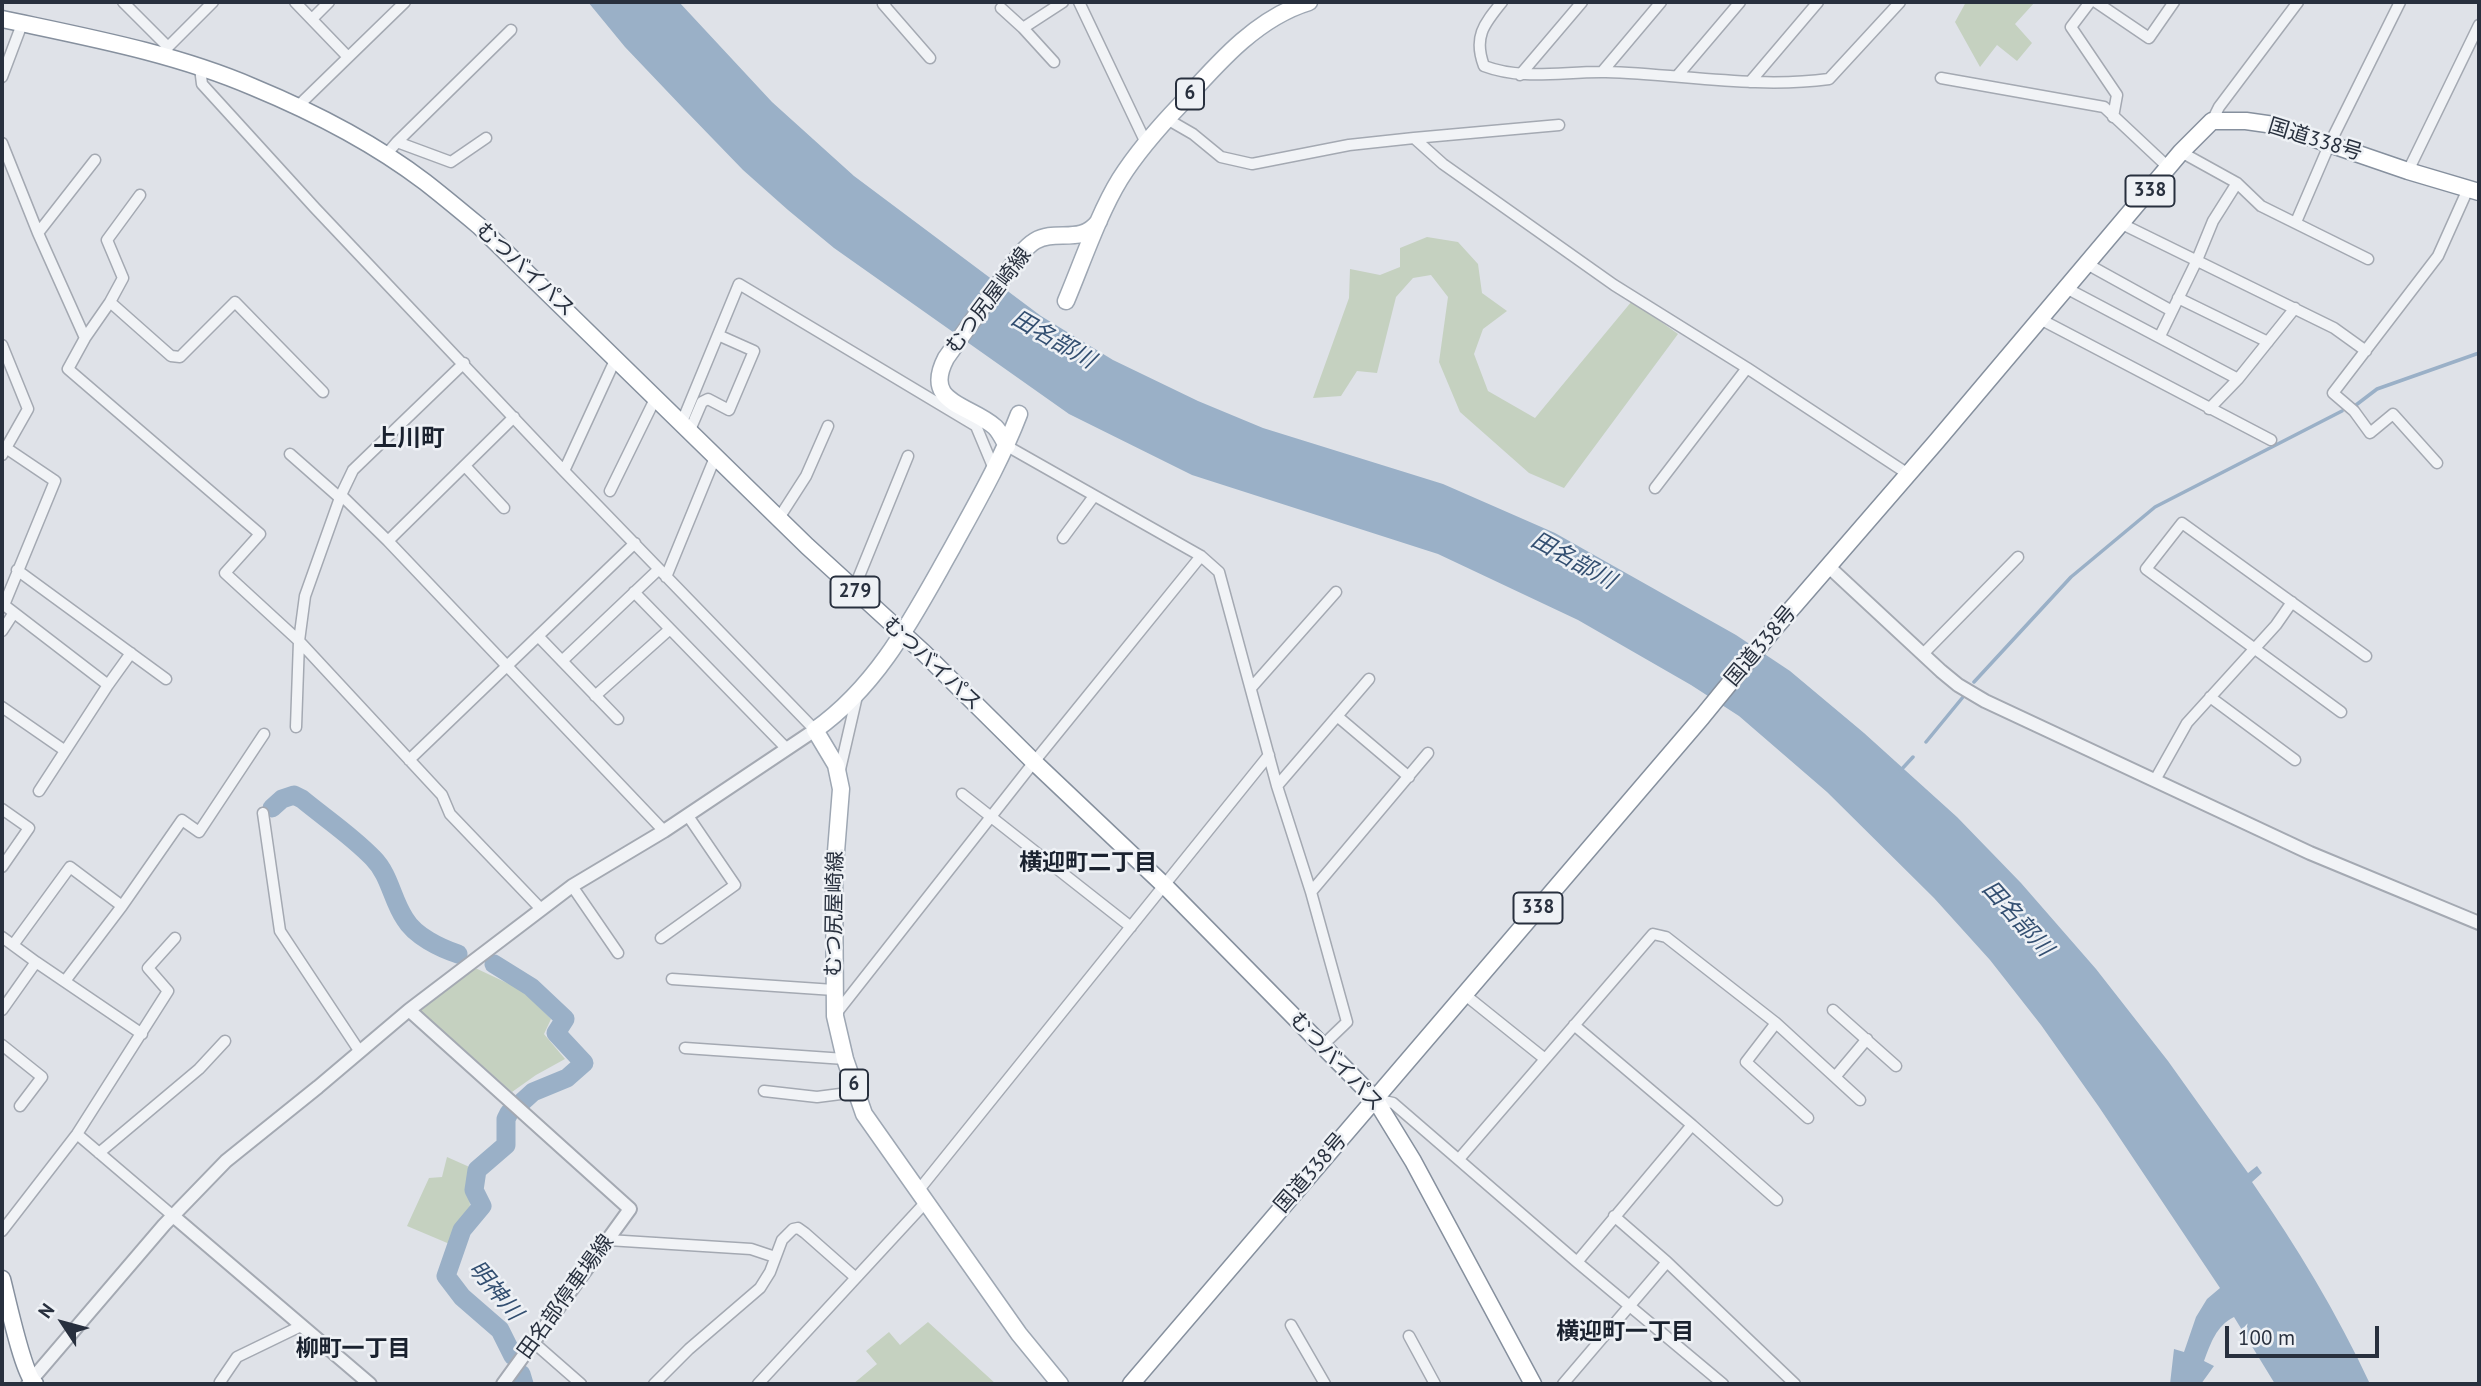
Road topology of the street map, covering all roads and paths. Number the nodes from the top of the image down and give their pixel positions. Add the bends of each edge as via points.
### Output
1 (123, 2) edge
2 (213, 2) edge
3 (295, 2) edge
4 (329, 2) edge
5 (405, 2) edge
6 (886, 2) edge
7 (1063, 2) edge
8 (1079, 2) edge
9 (1309, 2) edge
10 (1502, 2) edge
11 (1582, 2) edge
12 (1661, 2) edge
13 (1740, 2) edge
14 (1818, 2) edge
15 (1898, 2) edge
16 (2090, 2) edge
17 (2096, 2) edge
18 (2174, 2) edge
19 (2298, 2) edge
20 (2400, 2) edge
21 (1002, 8) dead end
22 (2, 19) edge
23 (312, 19) junction
24 (22, 24) junction
25 (2479, 25) edge
26 (1023, 28) junction
27 (511, 30) dead end
28 (167, 52) junction
29 (348, 57) junction
30 (930, 58) dead end
31 (1054, 62) dead end
32 (200, 68) junction
33 (1602, 72) junction
34 (1520, 75) junction
35 (1678, 75) junction
36 (2, 77) edge
37 (1941, 78) dead end
38 (1750, 82) junction
39 (297, 107) junction
40 (2113, 117) junction
41 (1167, 119) junction
42 (2213, 121) junction
43 (1559, 125) dead end
44 (486, 138) dead end
45 (1413, 138) junction
46 (397, 142) junction
47 (2, 143) edge
48 (2330, 143) junction
49 (1146, 144) junction
50 (2181, 152) junction
51 (385, 156) junction
52 (95, 160) dead end
53 (2169, 168) junction
54 (2408, 171) junction
55 (2237, 183) junction
56 (2474, 191) edge
57 (140, 195) dead end
58 (1102, 218) junction
59 (2296, 222) junction
60 (2122, 224) junction
61 (38, 233) junction
62 (2368, 259) dead end
63 (2197, 260) junction
64 (2087, 264) junction
65 (2066, 288) junction
66 (2178, 298) junction
67 (1066, 301) dead end
68 (110, 302) junction
69 (2295, 308) junction
70 (2172, 311) junction
71 (2040, 319) junction
72 (718, 335) junction
73 (2160, 336) junction
74 (85, 338) junction
75 (2268, 342) junction
76 (2, 345) edge
77 (2366, 351) junction
78 (616, 358) junction
79 (464, 363) junction
80 (1747, 368) junction
81 (2238, 379) junction
82 (323, 391) dead end
83 (656, 397) junction
84 (2209, 409) junction
85 (1019, 414) dead end
86 (514, 417) junction
87 (686, 426) junction
88 (828, 426) dead end
89 (2271, 440) dead end
90 (1007, 446) junction
91 (3, 451) edge
92 (290, 454) dead end
93 (716, 455) junction
94 (908, 456) dead end
95 (2437, 463) dead end
96 (465, 466) junction
97 (994, 470) junction
98 (565, 471) junction
99 (1908, 474) junction
100 (1655, 488) dead end
101 (610, 491) dead end
102 (1094, 496) junction
103 (340, 497) junction
104 (504, 509) dead end
105 (779, 519) junction
106 (1063, 538) dead end
107 (388, 541) junction
108 (635, 543) junction
109 (1201, 556) junction
110 (2018, 557) dead end
111 (1828, 566) junction
112 (17, 570) junction
113 (663, 573) junction
114 (853, 591) junction
115 (634, 592) junction
116 (1336, 592) dead end
117 (2292, 602) junction
118 (13, 614) junction
119 (670, 629) junction
120 (2, 631) edge
121 (538, 636) junction
122 (903, 636) junction
123 (299, 640) junction
124 (2254, 649) junction
125 (131, 653) junction
126 (1923, 654) junction
127 (2366, 656) dead end
128 (562, 662) junction
129 (506, 666) junction
130 (166, 679) dead end
131 (1369, 679) dead end
132 (108, 685) junction
133 (1251, 688) junction
134 (857, 695) junction
135 (595, 696) junction
136 (2210, 698) junction
137 (2, 707) edge
138 (2341, 712) dead end
139 (1337, 716) junction
140 (618, 719) dead end
141 (296, 727) dead end
142 (815, 730) junction
143 (264, 734) dead end
144 (786, 749) junction
145 (64, 750) junction
146 (1428, 753) dead end
147 (1269, 755) junction
148 (409, 760) junction
149 (2295, 760) dead end
150 (1034, 762) junction
151 (839, 774) junction
152 (1409, 777) junction
153 (2155, 780) junction
154 (1277, 786) junction
155 (39, 791) dead end
156 (962, 794) dead end
157 (2, 809) edge
158 (263, 813) dead end
159 (688, 816) junction
160 (991, 816) junction
161 (664, 831) junction
162 (2, 867) edge
163 (572, 886) junction
164 (1165, 886) junction
165 (1311, 892) junction
166 (122, 906) junction
167 (541, 909) junction
168 (2479, 923) edge
169 (1132, 927) junction
170 (2, 937) edge
171 (175, 938) dead end
172 (660, 938) dead end
173 (13, 945) junction
174 (618, 953) dead end
175 (36, 961) junction
176 (671, 979) dead end
177 (65, 981) junction
178 (834, 989) junction
179 (1464, 994) junction
180 (2, 1010) edge
181 (409, 1010) junction
182 (1833, 1010) dead end
183 (835, 1016) junction
184 (1776, 1023) junction
185 (1574, 1025) junction
186 (142, 1034) junction
187 (1867, 1039) junction
188 (225, 1041) dead end
189 (2, 1045) edge
190 (1322, 1045) junction
191 (685, 1048) dead end
192 (360, 1052) junction
193 (845, 1059) junction
194 (1545, 1059) junction
195 (1896, 1066) dead end
196 (1835, 1077) junction
197 (764, 1091) dead end
198 (856, 1092) junction
199 (1375, 1099) junction
200 (1860, 1100) dead end
201 (20, 1106) dead end
202 (1808, 1118) dead end
203 (1692, 1125) junction
204 (77, 1134) junction
205 (99, 1153) junction
206 (1459, 1158) junction
207 (922, 1197) junction
208 (1777, 1200) dead end
209 (172, 1216) junction
210 (1614, 1216) junction
211 (2, 1231) edge
212 (608, 1240) junction
213 (775, 1256) junction
214 (1577, 1262) junction
215 (1667, 1262) junction
216 (856, 1278) junction
217 (2, 1279) edge
218 (1629, 1307) junction
219 (1291, 1325) dead end
220 (301, 1326) junction
221 (1409, 1336) dead end
222 (533, 1342) junction
223 (32, 1383) edge
224 (222, 1384) edge
225 (370, 1384) edge
226 (503, 1384) edge
227 (581, 1384) edge
228 (654, 1384) edge
229 (758, 1384) edge
230 (1060, 1384) edge
231 (1131, 1384) edge
232 (1325, 1384) edge
233 (1435, 1384) edge
234 (1533, 1384) edge
235 (1563, 1384) edge
236 (1723, 1384) edge
237 (1795, 1384) edge

1 - 28 street
2 - 28 street
3 - 23 street
4 - 23 street
5 - 29 street
6 - 30 street via 883,4
7 - 26 street
8 - 49 street
9 - 41 main road, 6 via 1276,15 1257,29 1214,67
10 - 34 street via 1479,36 1481,60 1498,72
11 - 34 street
12 - 33 street
13 - 35 street
14 - 38 street
15 - 38 street via 1829,79
16 - 40 street via 2071,27 2117,95
17 - 18 street via 2149,38
19 - 42 street
20 - 48 street
21 - 26 street
22 - 24 main road, むつバイパス / 279
23 - 29 street
24 - 28 main road, むつバイパス / 279
24 - 36 street
25 - 54 street
26 - 31 street
27 - 46 street
28 - 32 main road, むつバイパス / 279
29 - 39 street
32 - 39 main road, むつバイパス / 279
32 - 79 street via 202,84
33 - 34 street
33 - 35 street
35 - 38 street
37 - 40 street via 2104,107
39 - 51 main road, むつバイパス / 279
40 - 53 street
41 - 45 street via 1221,157 1252,164
41 - 49 main road, 6
42 - 48 main road, 国道338号 via 2274,125
42 - 50 main road, 国道338号 / 338
43 - 45 street
44 - 46 street via 451,162
45 - 80 street via 1614,285
46 - 51 street
47 - 61 street
48 - 54 main road, 国道338号
48 - 59 street
49 - 58 main road, 6 via 1120,179
50 - 53 main road, 国道338号 / 338
50 - 55 street
51 - 78 main road, むつバイパス / 279 via 479,226
52 - 61 street
53 - 60 main road, 国道338号 / 338
54 - 56 main road, 国道338号
55 - 59 street via 2261,206
55 - 63 street via 2213,221
56 - 77 street via 2438,257
57 - 68 street via 107,240 123,278
58 - 67 main road, 6
58 - 90 main road, むつ尻屋崎線 via 1091,231 1034,241 939,370 943,394 995,427
59 - 62 street
60 - 63 street
60 - 64 main road, 国道338号 / 338
61 - 74 street
63 - 66 street
63 - 69 street
64 - 65 main road, 国道338号 / 338
64 - 70 street
65 - 71 main road, 国道338号 / 338
65 - 73 street
66 - 70 street
66 - 75 street
68 - 74 street
68 - 82 street via 171,356 180,357 235,302
69 - 75 street
69 - 77 street
70 - 73 street
71 - 84 street
71 - 99 main road, 国道338号 / 338
72 - 87 street
72 - 87 street via 754,351 729,410 708,399
72 - 97 street via 739,284 976,426
73 - 81 street
74 - 123 street via 68,369 260,534 225,573
75 - 81 street
76 - 91 street via 28,410
77 - 95 street via 2333,393 2370,433 2393,414
78 - 83 main road, むつバイパス / 279
78 - 98 street
79 - 86 street
79 - 103 street via 353,470
80 - 99 street
80 - 100 street
81 - 84 street
83 - 87 main road, むつバイパス / 279
83 - 101 street
84 - 89 street
85 - 90 main road
86 - 96 street
86 - 98 street
87 - 93 main road, むつバイパス / 279
88 - 105 street via 806,476
90 - 97 main road
90 - 102 street
91 - 112 street via 55,481
92 - 103 street
93 - 105 main road, むつバイパス / 279
93 - 113 street
94 - 114 street
96 - 104 street
96 - 107 street
97 - 122 main road
98 - 108 street
99 - 111 main road, 国道338号 / 338
102 - 106 street
102 - 109 street
103 - 107 street
103 - 123 street via 305,596
105 - 114 main road, むつバイパス / 279
107 - 129 street
108 - 113 street
108 - 121 street
109 - 133 street via 1219,572
109 - 150 street
110 - 126 street
111 - 126 street
111 - 179 main road, 国道338号 / 338
112 - 118 street via 4,605
112 - 125 street
113 - 115 street
113 - 142 street
114 - 122 main road, むつバイパス / 279
115 - 119 street
115 - 128 street
116 - 133 street
117 - 124 street
117 - 124 street via 2182,523 2146,569
117 - 127 street
118 - 120 street
118 - 132 street
119 - 135 street
119 - 144 street
121 - 128 street
121 - 129 street
122 - 134 main road
122 - 150 main road, むつバイパス / 279
123 - 141 street
123 - 148 street
124 - 136 street
124 - 138 street
125 - 130 street
125 - 132 street
126 - 153 street via 1958,685 1985,701
128 - 135 street
129 - 148 street
129 - 161 street
131 - 139 street
132 - 145 street
133 - 147 street
134 - 142 main road
134 - 151 street
135 - 140 street
136 - 149 street
136 - 153 street via 2187,723
137 - 145 street
139 - 152 street
139 - 154 street
142 - 144 street
142 - 151 main road, むつ尻屋崎線 / 6
143 - 166 street via 199,832 182,820
144 - 159 street
145 - 155 street
146 - 152 street
147 - 154 street
147 - 164 street
148 - 167 street via 442,795 450,814
150 - 160 street
150 - 164 main road, むつバイパス / 279
151 - 178 main road, むつ尻屋崎線 / 6
152 - 165 street
153 - 168 street via 2310,853
154 - 165 street
156 - 160 street
157 - 162 street via 29,828
158 - 192 street via 280,931
159 - 161 street
159 - 172 street via 735,885
160 - 169 street
160 - 183 street
161 - 163 street
163 - 167 street
163 - 174 street
164 - 169 street
164 - 190 main road, むつバイパス / 279
165 - 190 street via 1347,1022
166 - 173 street via 70,867
166 - 177 street
167 - 181 street
169 - 207 street
170 - 173 street
171 - 186 street via 148,968 168,991
173 - 175 street
175 - 177 street
175 - 180 street
176 - 178 street
177 - 186 street
178 - 183 main road, むつ尻屋崎線 / 6
179 - 194 street
179 - 199 main road, 国道338号 / 338
181 - 192 street
181 - 212 street, 田名部停車場線 via 630,1209
182 - 187 street
183 - 193 main road, むつ尻屋崎線 / 6
184 - 185 street via 1666,937 1653,934
184 - 196 street
184 - 202 street via 1746,1062
185 - 194 street
185 - 203 street
186 - 204 street
187 - 195 street
187 - 196 street
188 - 205 street via 199,1069
189 - 201 street via 42,1077
190 - 199 main road, むつバイパス / 279
191 - 193 street
192 - 209 street via 226,1161
193 - 198 main road, むつ尻屋崎線 / 6
194 - 206 street
196 - 200 street
197 - 198 street via 817,1097
198 - 207 main road, むつ尻屋崎線 / 6 via 864,1114
199 - 206 street via 1393,1103
199 - 231 main road, 国道338号 / 338
199 - 234 main road, むつバイパス / 279
203 - 208 street
203 - 210 street
204 - 205 street
204 - 211 street
205 - 209 street
206 - 214 street
207 - 216 street
207 - 230 main road, むつ尻屋崎線 / 6
209 - 220 street
209 - 223 street
210 - 214 street
210 - 215 street
212 - 213 street via 751,1249
212 - 222 street, 田名部停車場線
213 - 216 street via 782,1240 798,1228
213 - 228 street via 760,1288
214 - 218 street
215 - 218 street
215 - 237 street
216 - 229 street
217 - 223 main road
218 - 235 street
218 - 236 street
219 - 232 street
220 - 224 street via 237,1357
220 - 225 street
221 - 233 street
222 - 226 street, 田名部停車場線
222 - 227 street

